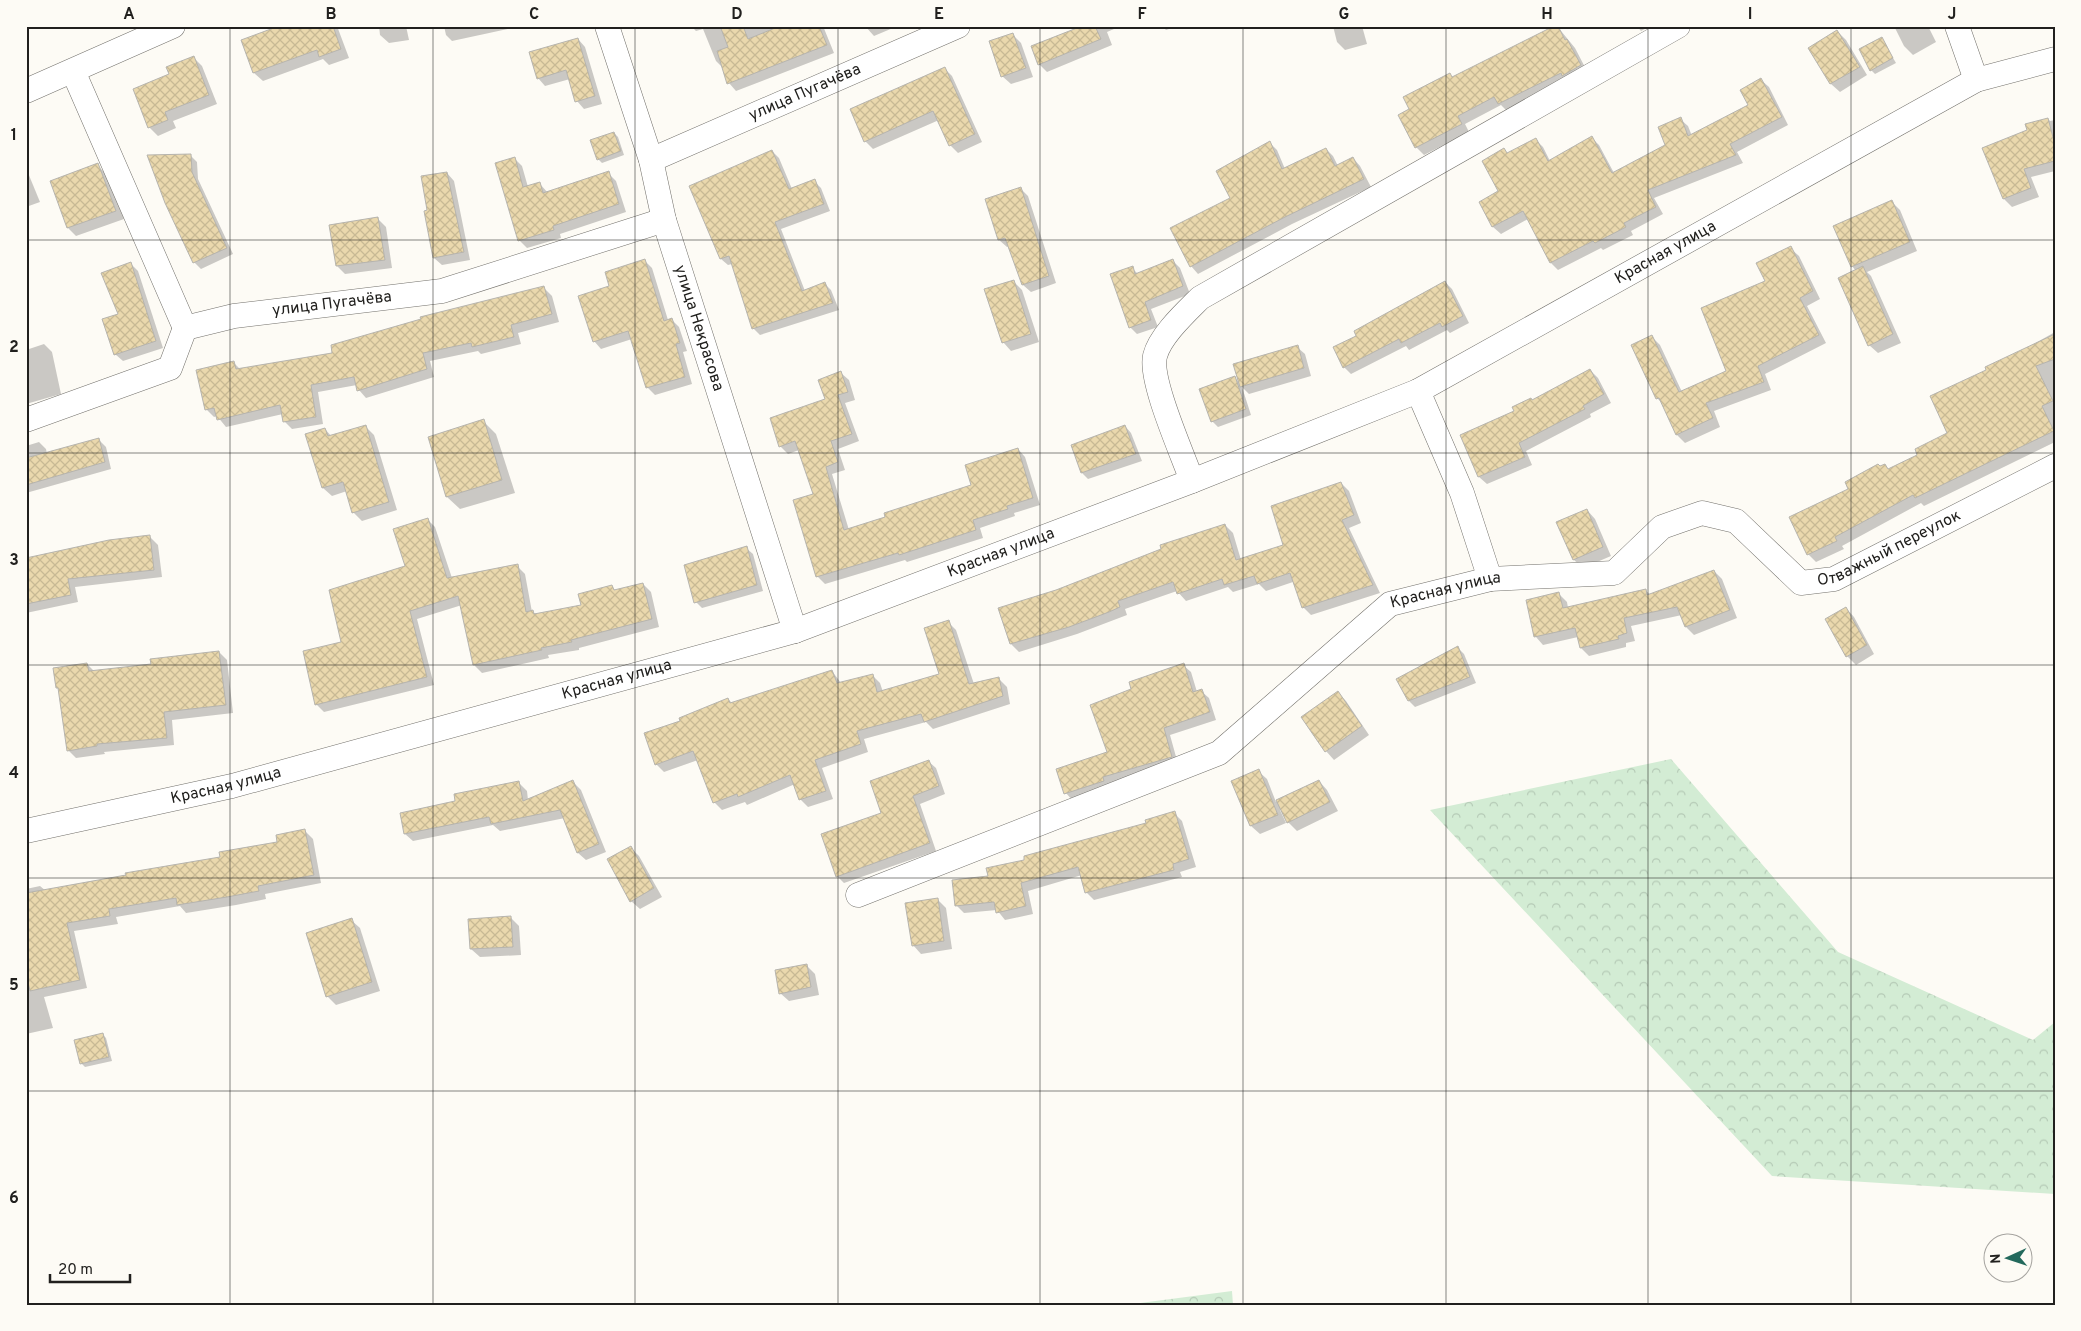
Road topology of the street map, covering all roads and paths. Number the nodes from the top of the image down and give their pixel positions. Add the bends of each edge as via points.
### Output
1 (173, 26) edge
2 (607, 26) edge
3 (958, 26) edge
4 (1678, 26) edge
5 (1957, 26) edge
6 (2055, 59) edge
7 (73, 71) junction
8 (1976, 80) junction
9 (26, 91) edge
10 (651, 160) junction
11 (664, 220) junction
12 (185, 328) junction
13 (1418, 391) junction
14 (26, 420) edge
15 (2055, 466) edge
16 (1192, 481) junction
17 (1736, 522) joint
18 (1490, 579) junction
19 (795, 631) junction
20 (26, 831) edge
21 (858, 895) dead end

1 - 7 street
2 - 10 street, улица Некрасова
3 - 10 street, улица Пугачёва
4 - 16 street via 1200,298 1169,330 1155,356 1157,385
5 - 8 street
6 - 8 street, Красная улица
7 - 9 street
7 - 12 street
8 - 13 street, Красная улица
10 - 11 street, улица Некрасова
11 - 12 street, улица Пугачёва via 442,290 234,316
11 - 19 street, улица Некрасова
12 - 14 street via 170,368
13 - 16 street, Красная улица
13 - 18 street via 1462,493
15 - 17 street, Отважный переулок via 1834,579 1801,584
16 - 19 street, Красная улица
17 - 18 street, Красная улица via 1702,513 1662,527 1614,572
18 - 21 street, Красная улица via 1390,604 1219,753
19 - 20 street, Красная улица via 232,786

